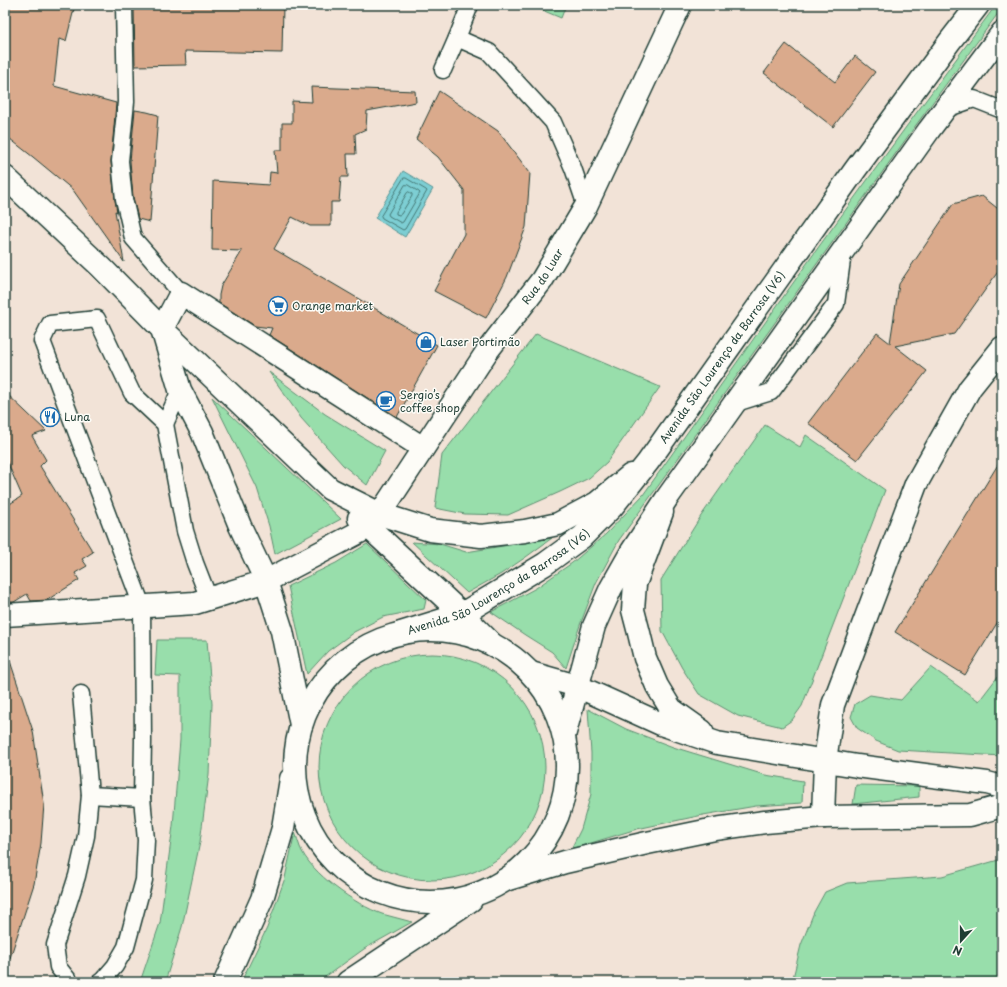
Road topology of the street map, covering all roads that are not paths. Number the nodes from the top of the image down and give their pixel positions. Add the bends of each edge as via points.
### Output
1 (124, 5) edge
2 (470, 5) edge
3 (680, 5) edge
4 (978, 5) edge
5 (1002, 33) edge
6 (457, 38) junction
7 (443, 70) dead end
8 (943, 110) junction
9 (1002, 110) edge
10 (5, 177) edge
11 (586, 206) junction
12 (181, 293) junction
13 (162, 329) junction
14 (1002, 348) edge
15 (180, 390) junction
16 (165, 424) junction
17 (422, 448) junction
18 (648, 462) junction
19 (667, 498) junction
20 (374, 520) junction
21 (266, 580) junction
22 (209, 599) junction
23 (142, 606) junction
24 (462, 614) junction
25 (5, 615) edge
26 (401, 633) junction
27 (493, 645) junction
28 (532, 674) junction
29 (577, 686) junction
30 (81, 694) dead end
31 (301, 725) junction
32 (564, 736) junction
33 (717, 743) junction
34 (296, 748) junction
35 (825, 761) junction
36 (1002, 787) edge
37 (90, 795) junction
38 (142, 798) junction
39 (1002, 806) edge
40 (823, 817) junction
41 (505, 880) junction
42 (484, 891) junction
43 (70, 982) edge
44 (100, 982) edge
45 (225, 982) edge
46 (348, 982) edge

1 - 12 lane via 126,102 120,161 124,198 133,238
2 - 6 lane
3 - 11 street, Rua do Luar
4 - 18 street, Avenida São Lourenço da Barrosa (V6) via 855,170
5 - 8 street, Avenida São Lourenço da Barrosa (V6)
6 - 7 lane
6 - 11 lane via 489,52 553,122
8 - 9 lane via 974,99
8 - 19 street, Avenida São Lourenço da Barrosa (V6)
10 - 13 street via 101,266
11 - 17 street, Rua do Luar via 542,280 488,350
12 - 13 street
12 - 17 street
13 - 15 street
13 - 20 street via 330,489
14 - 35 street via 970,388 916,484 833,706
15 - 16 lane
15 - 21 street via 202,432 240,526
16 - 22 lane via 185,531
16 - 23 lane via 132,393 97,318 50,324 42,341
17 - 20 street, Rua do Luar
18 - 20 street via 597,503 558,524 525,531 481,536
18 - 24 street, Avenida São Lourenço da Barrosa (V6) via 612,507 582,537 545,564
19 - 29 street, Avenida São Lourenço da Barrosa (V6) via 611,588 594,626
19 - 33 street via 635,584 633,610 645,658 657,686 672,709
20 - 21 street
20 - 24 street
21 - 22 street
21 - 31 street via 282,631
22 - 23 street via 195,603
23 - 25 street
23 - 38 lane
24 - 26 street, Avenida São Lourenço da Barrosa (V6)
24 - 27 street
26 - 27 street, Avenida São Lourenço da Barrosa (V6) via 424,630 448,631 472,636
26 - 31 street, Avenida São Lourenço da Barrosa (V6) via 378,640 357,651 338,666 310,703
27 - 28 street, Avenida São Lourenço da Barrosa (V6) via 514,657
28 - 29 street
28 - 32 street, Avenida São Lourenço da Barrosa (V6) via 546,692 557,713
29 - 32 street, Avenida São Lourenço da Barrosa (V6)
29 - 33 street via 661,724
30 - 37 lane
31 - 34 street, Avenida São Lourenço da Barrosa (V6)
32 - 41 street, Avenida São Lourenço da Barrosa (V6) via 567,783 556,821 540,848 524,866
33 - 35 street
34 - 42 street, Avenida São Lourenço da Barrosa (V6) via 298,796 306,818 316,839 331,858 349,874 369,887 391,896 414,901 438,902 461,899
34 - 45 street, Avenida São Lourenço da Barrosa (V6) via 283,828 262,899
35 - 36 street
35 - 40 street
37 - 38 lane
37 - 43 lane via 86,836 77,876 55,944 58,967
38 - 44 lane via 146,840 144,880 126,948 115,966
39 - 40 street via 970,814
40 - 41 street via 715,829 565,862
41 - 42 street, Avenida São Lourenço da Barrosa (V6)
42 - 46 street, Avenida São Lourenço da Barrosa (V6)

